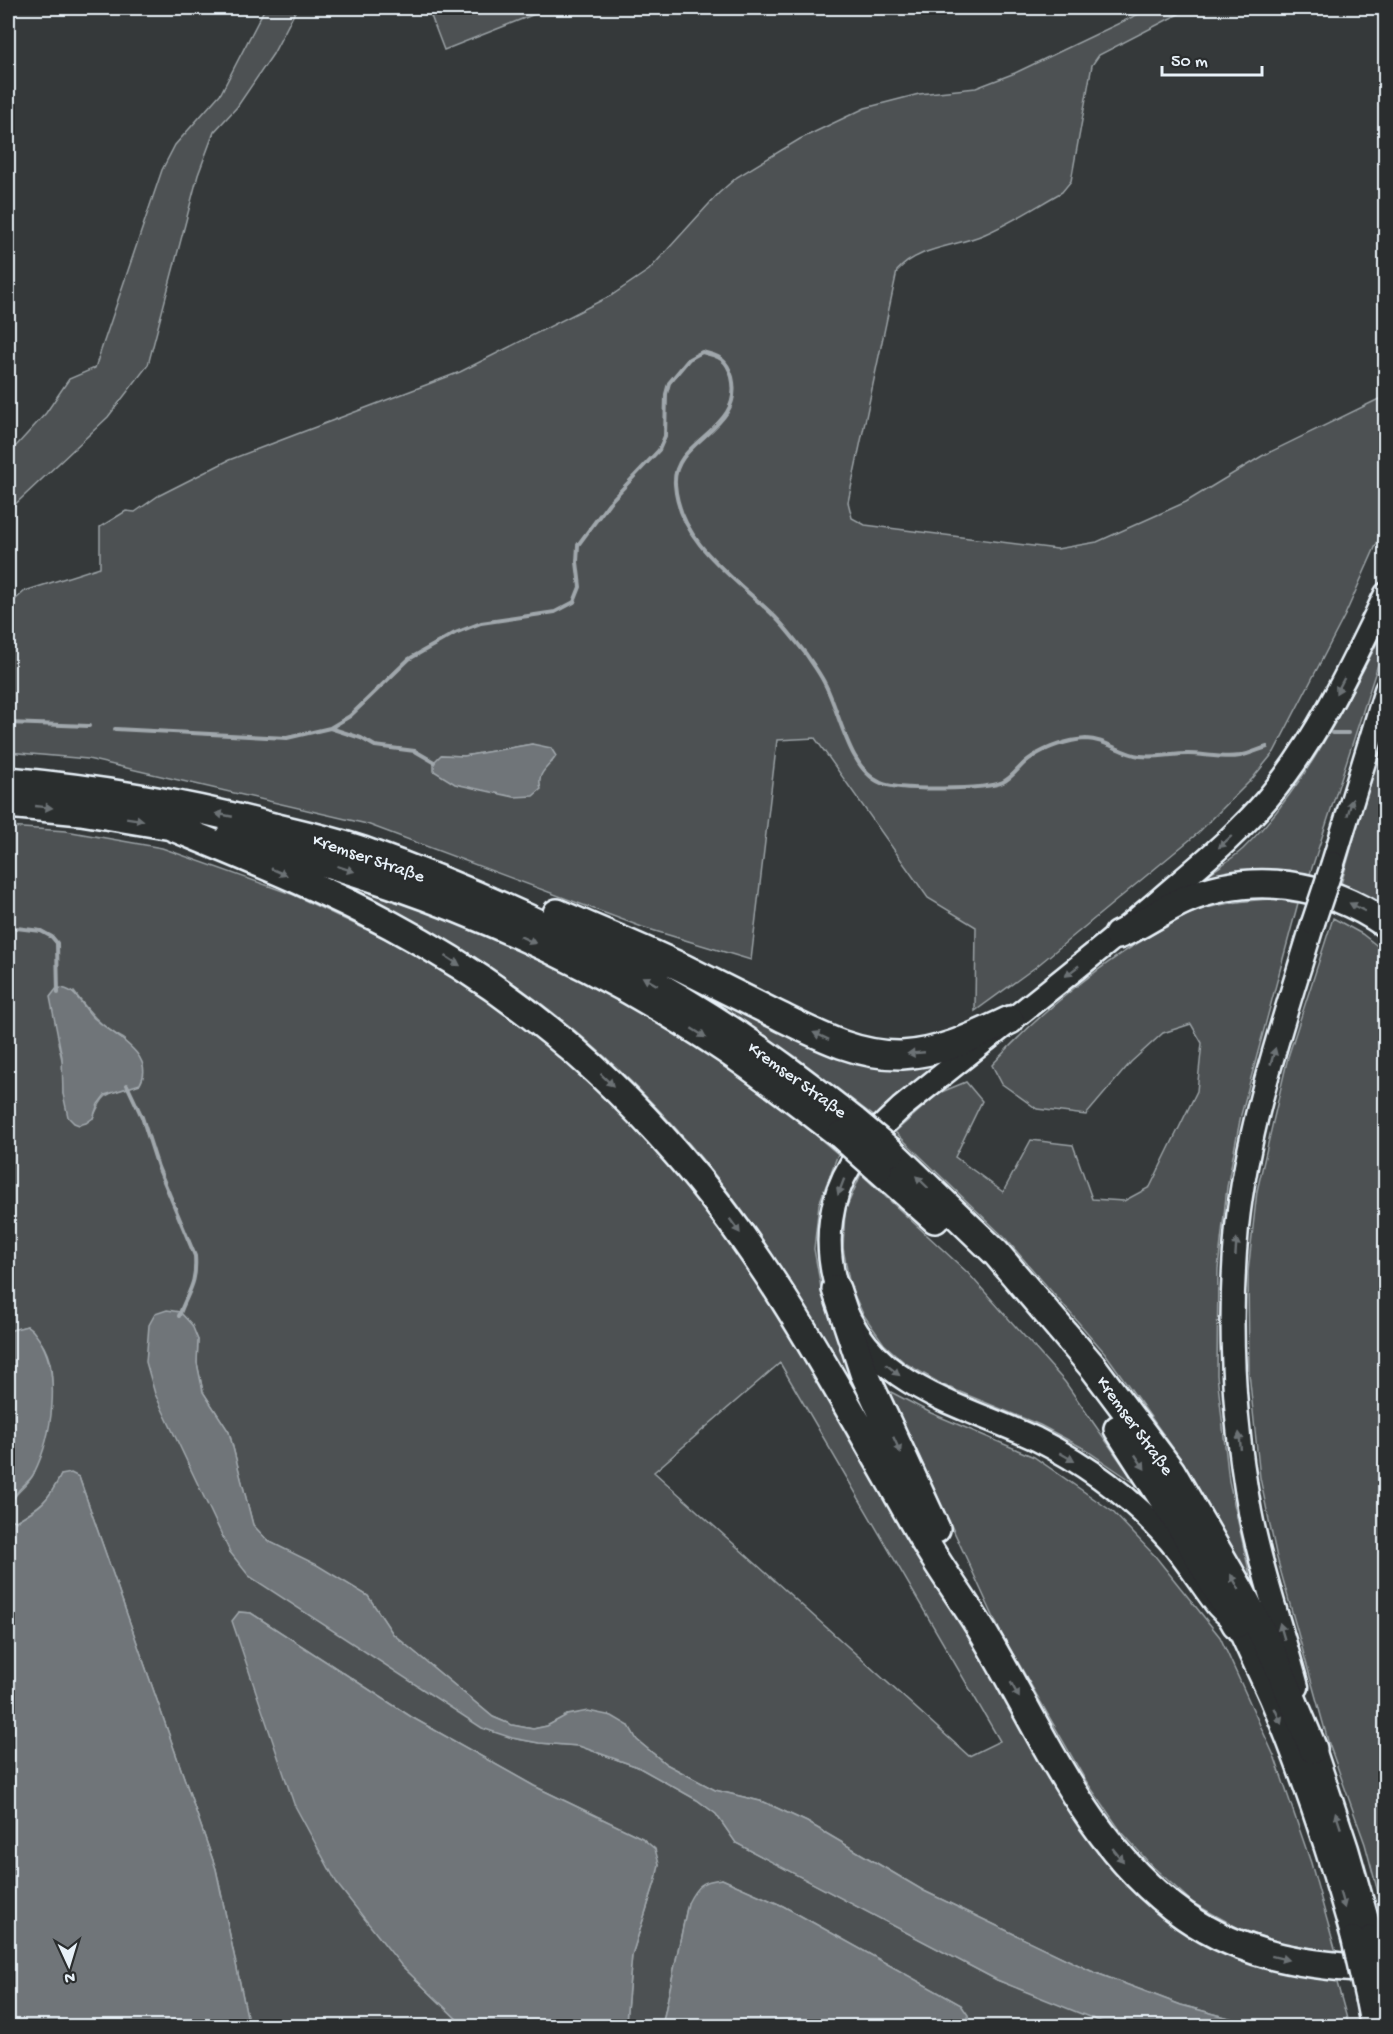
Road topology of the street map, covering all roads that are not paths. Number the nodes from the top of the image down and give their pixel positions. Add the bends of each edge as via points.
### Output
1 (1386, 594) edge
2 (1386, 690) edge
3 (8, 781) edge
4 (93, 802) junction
5 (8, 804) edge
6 (168, 825) junction
7 (361, 851) junction
8 (1386, 924) edge
9 (1118, 935) junction
10 (1010, 1020) junction
11 (848, 1128) junction
12 (885, 1160) junction
13 (836, 1289) junction
14 (1236, 1624) junction
15 (987, 1639) junction
16 (1313, 1749) junction
17 (1362, 1937) junction
18 (1386, 1963) edge
19 (1330, 1967) junction
20 (1386, 1970) edge
21 (1386, 1999) edge
22 (1372, 2026) edge

1 -> 9 main road via 1317,727 1269,797 1222,845
16 -> 2 main road, bridge via 1263,1565 1241,1454 1232,1336 1238,1226 1257,1118 1273,1056
3 - 4 highway, Kremser Straße
5 -> 4 highway, Kremser Straße
4 -> 6 highway, Kremser Straße
7 -> 4 highway, Kremser Straße via 234,817
6 -> 11 highway, Kremser Straße via 266,846 388,882 527,939 667,1013 780,1089
6 -> 15 highway via 322,891 448,958 543,1024 634,1107 712,1195 773,1281 933,1555
10 -> 7 highway via 927,1053 876,1054 852,1048 563,916 389,856
11 -> 7 highway, Kremser Straße via 786,1068 623,966 512,912
8 -> 9 highway via 1327,893 1299,885 1260,884 1212,890 1186,899
9 -> 10 main road
10 -> 13 main road via 901,1108 851,1164 838,1192 830,1228
11 - 12 highway, Kremser Straße, bridge
12 -> 14 highway, Kremser Straße via 998,1282 1081,1380 1162,1495
16 -> 12 highway, Kremser Straße via 1275,1658 1170,1471 1093,1366 996,1253
13 -> 14 main road via 862,1338 898,1375 1036,1439 1108,1483 1170,1542
13 -> 15 highway via 864,1373
14 -> 17 main road via 1305,1781
15 -> 19 highway via 1077,1797 1142,1882 1189,1919 1216,1934 1274,1957
17 -> 16 main road via 1347,1849
17 - 21 main road, bridge
17 - 22 main road, bridge
18 - 19 highway
19 - 20 highway

